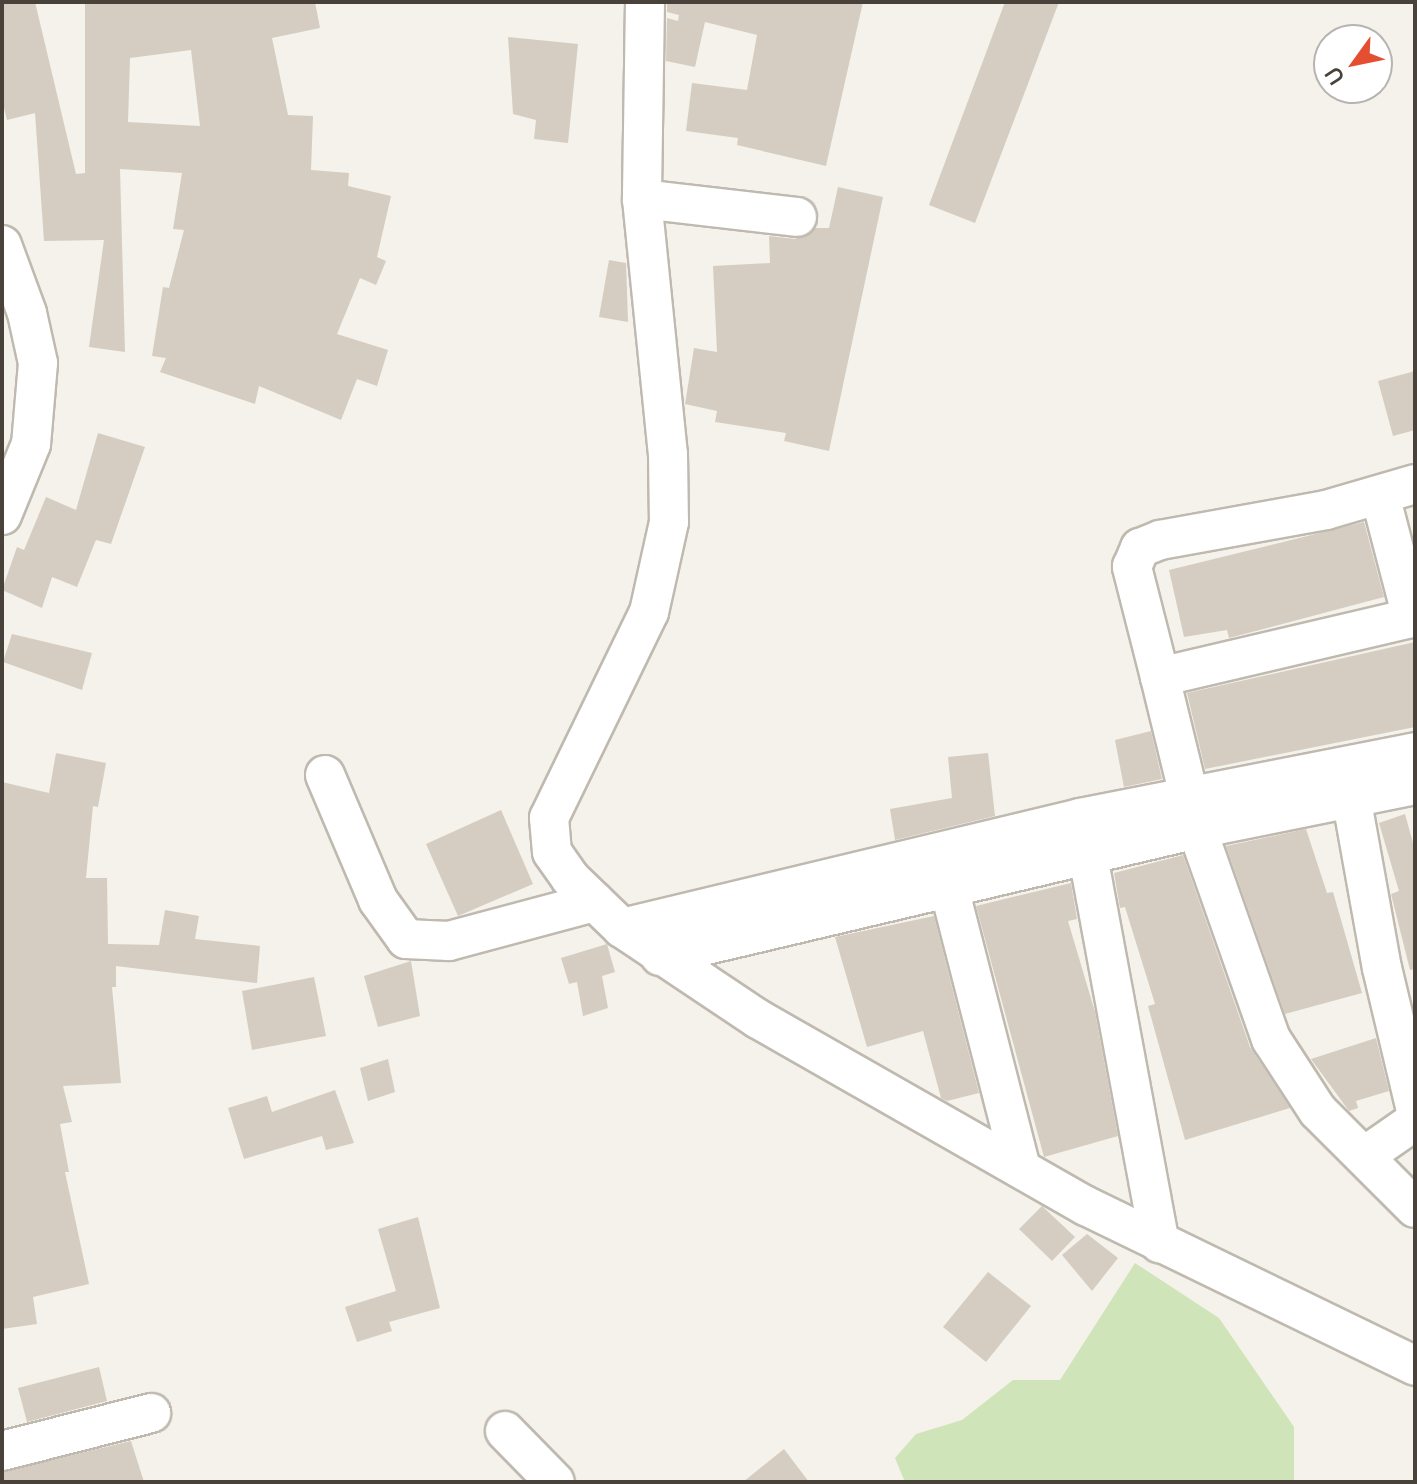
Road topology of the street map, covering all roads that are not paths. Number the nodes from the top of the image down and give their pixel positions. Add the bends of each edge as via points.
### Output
1 (645, 2) edge
2 (642, 199) junction
3 (797, 217) dead end
4 (2, 245) edge
5 (1397, 490) edge
6 (2, 515) edge
7 (1414, 617) edge
8 (1160, 677) junction
9 (1415, 752) edge
10 (325, 775) dead end
11 (1349, 783) junction
12 (1415, 785) edge
13 (1193, 813) junction
14 (1088, 856) junction
15 (949, 888) junction
16 (595, 902) junction
17 (622, 928) junction
18 (660, 956) junction
19 (1415, 1106) edge
20 (1415, 1121) edge
21 (1366, 1155) junction
22 (1021, 1168) junction
23 (1415, 1208) edge
24 (1160, 1243) junction
25 (1415, 1366) edge
26 (151, 1413) dead end
27 (505, 1431) dead end
28 (2, 1451) edge
29 (555, 1482) edge

1 - 2 street
2 - 3 street
2 - 16 street via 668,454 669,522 649,612 568,772 547,830 557,861
4 - 6 street via 27,313 38,363 31,444
5 - 7 street
5 - 8 street via 1140,548 1132,567
7 - 8 street
8 - 13 street
9 - 11 street
10 - 16 street via 378,900 406,939 449,941
11 - 12 street
11 - 13 street
11 - 19 street via 1382,968
13 - 14 street
13 - 17 street
13 - 21 street via 1271,1039 1318,1111
14 - 15 street
14 - 24 street
15 - 18 street
15 - 22 street
16 - 17 street
17 - 18 street
18 - 22 street via 758,1019
20 - 21 street
21 - 23 street
22 - 24 street
24 - 25 street
26 - 28 street
27 - 29 street

